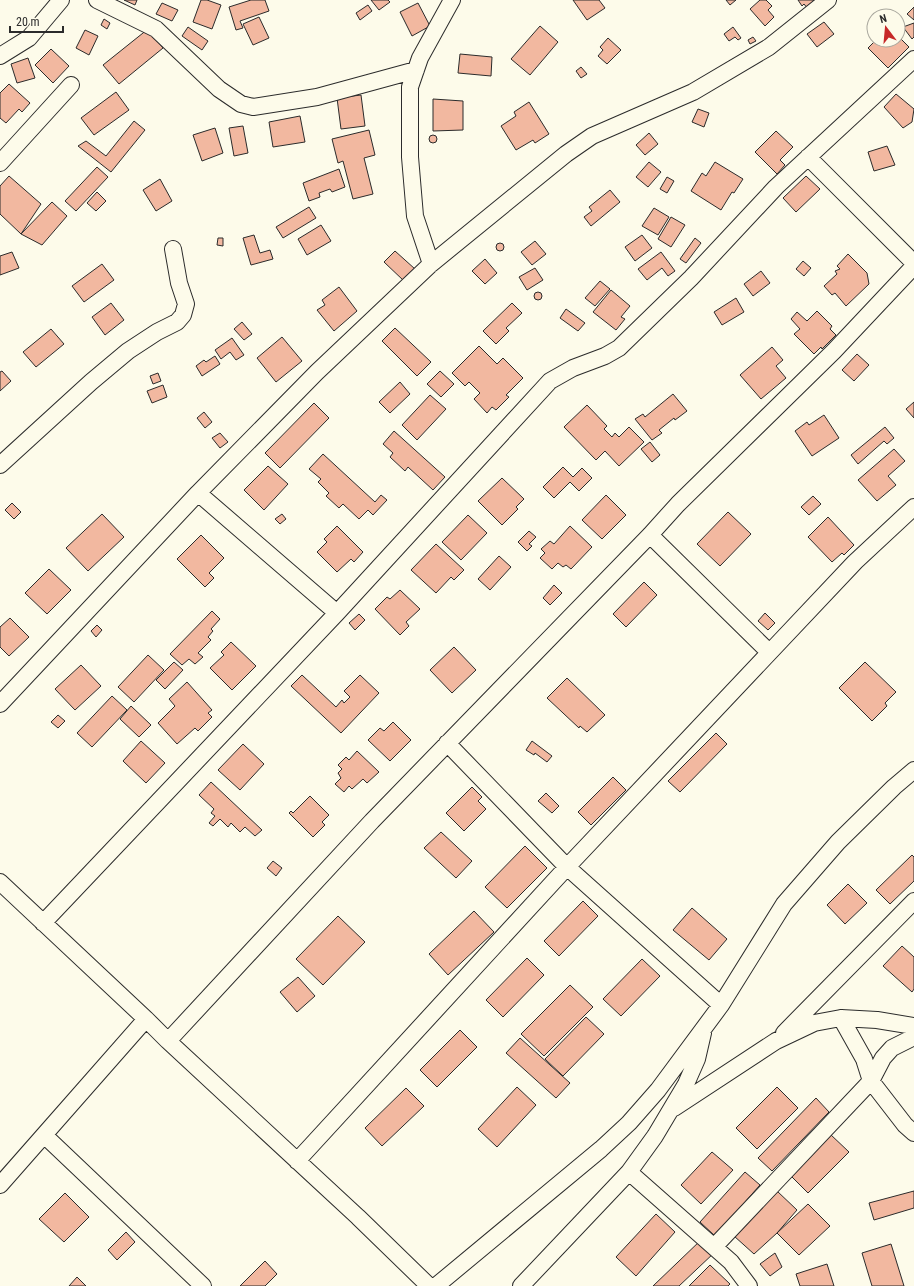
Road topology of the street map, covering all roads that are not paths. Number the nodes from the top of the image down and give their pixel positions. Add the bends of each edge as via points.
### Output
1 (61, 0) edge
2 (97, 0) edge
3 (452, 0) edge
4 (828, 0) edge
5 (0, 56) edge
6 (914, 59) edge
7 (416, 70) junction
8 (71, 85) dead end
9 (808, 157) junction
10 (0, 163) edge
11 (173, 249) dead end
12 (431, 264) junction
13 (914, 265) edge
14 (0, 465) edge
15 (198, 493) junction
16 (914, 507) edge
17 (650, 535) junction
18 (338, 613) junction
19 (769, 652) junction
20 (0, 704) edge
21 (447, 744) junction
22 (914, 770) edge
23 (567, 867) junction
24 (0, 882) edge
25 (914, 901) edge
26 (43, 923) junction
27 (721, 1005) junction
28 (842, 1018) junction
29 (146, 1019) junction
30 (914, 1026) edge
31 (704, 1027) junction
32 (914, 1037) edge
33 (168, 1041) junction
34 (776, 1041) junction
35 (871, 1081) junction
36 (671, 1110) junction
37 (914, 1134) edge
38 (44, 1135) junction
39 (296, 1161) junction
40 (629, 1172) junction
41 (0, 1185) edge
42 (714, 1247) junction
43 (203, 1286) edge
44 (429, 1286) edge
45 (436, 1286) edge
46 (521, 1286) edge
47 (749, 1286) edge

1 - 5 street via 29,38
2 - 7 street via 156,29 219,89 241,104 253,107 317,97
3 - 7 street
4 - 12 street via 769,47 693,92 592,136 566,154
6 - 9 street
7 - 12 street via 410,87 410,157 415,216
8 - 10 street
9 - 13 street
9 - 18 street via 619,348 550,381
11 - 14 street via 186,304 183,315 177,322 128,351
12 - 15 street via 317,372
13 - 17 street via 834,351 678,504
15 - 18 street
15 - 20 street
16 - 19 street via 854,562
17 - 19 street
17 - 21 street
18 - 26 street
19 - 23 street
21 - 23 street
21 - 33 street
22 - 27 street via 838,842 784,904
23 - 27 street
23 - 39 street
24 - 26 street
25 - 34 street
26 - 29 street
27 - 31 street
28 - 30 street
28 - 34 street via 814,1023
28 - 35 street via 864,1059
29 - 33 street
29 - 38 street
31 - 36 street via 697,1059
31 - 45 street via 658,1090 629,1123 601,1150
32 - 35 street via 892,1048 882,1058
33 - 39 street
34 - 36 street
35 - 37 street
35 - 42 street
36 - 40 street
38 - 41 street
38 - 43 street
39 - 44 street
40 - 42 street
40 - 46 street
42 - 47 street via 731,1262

